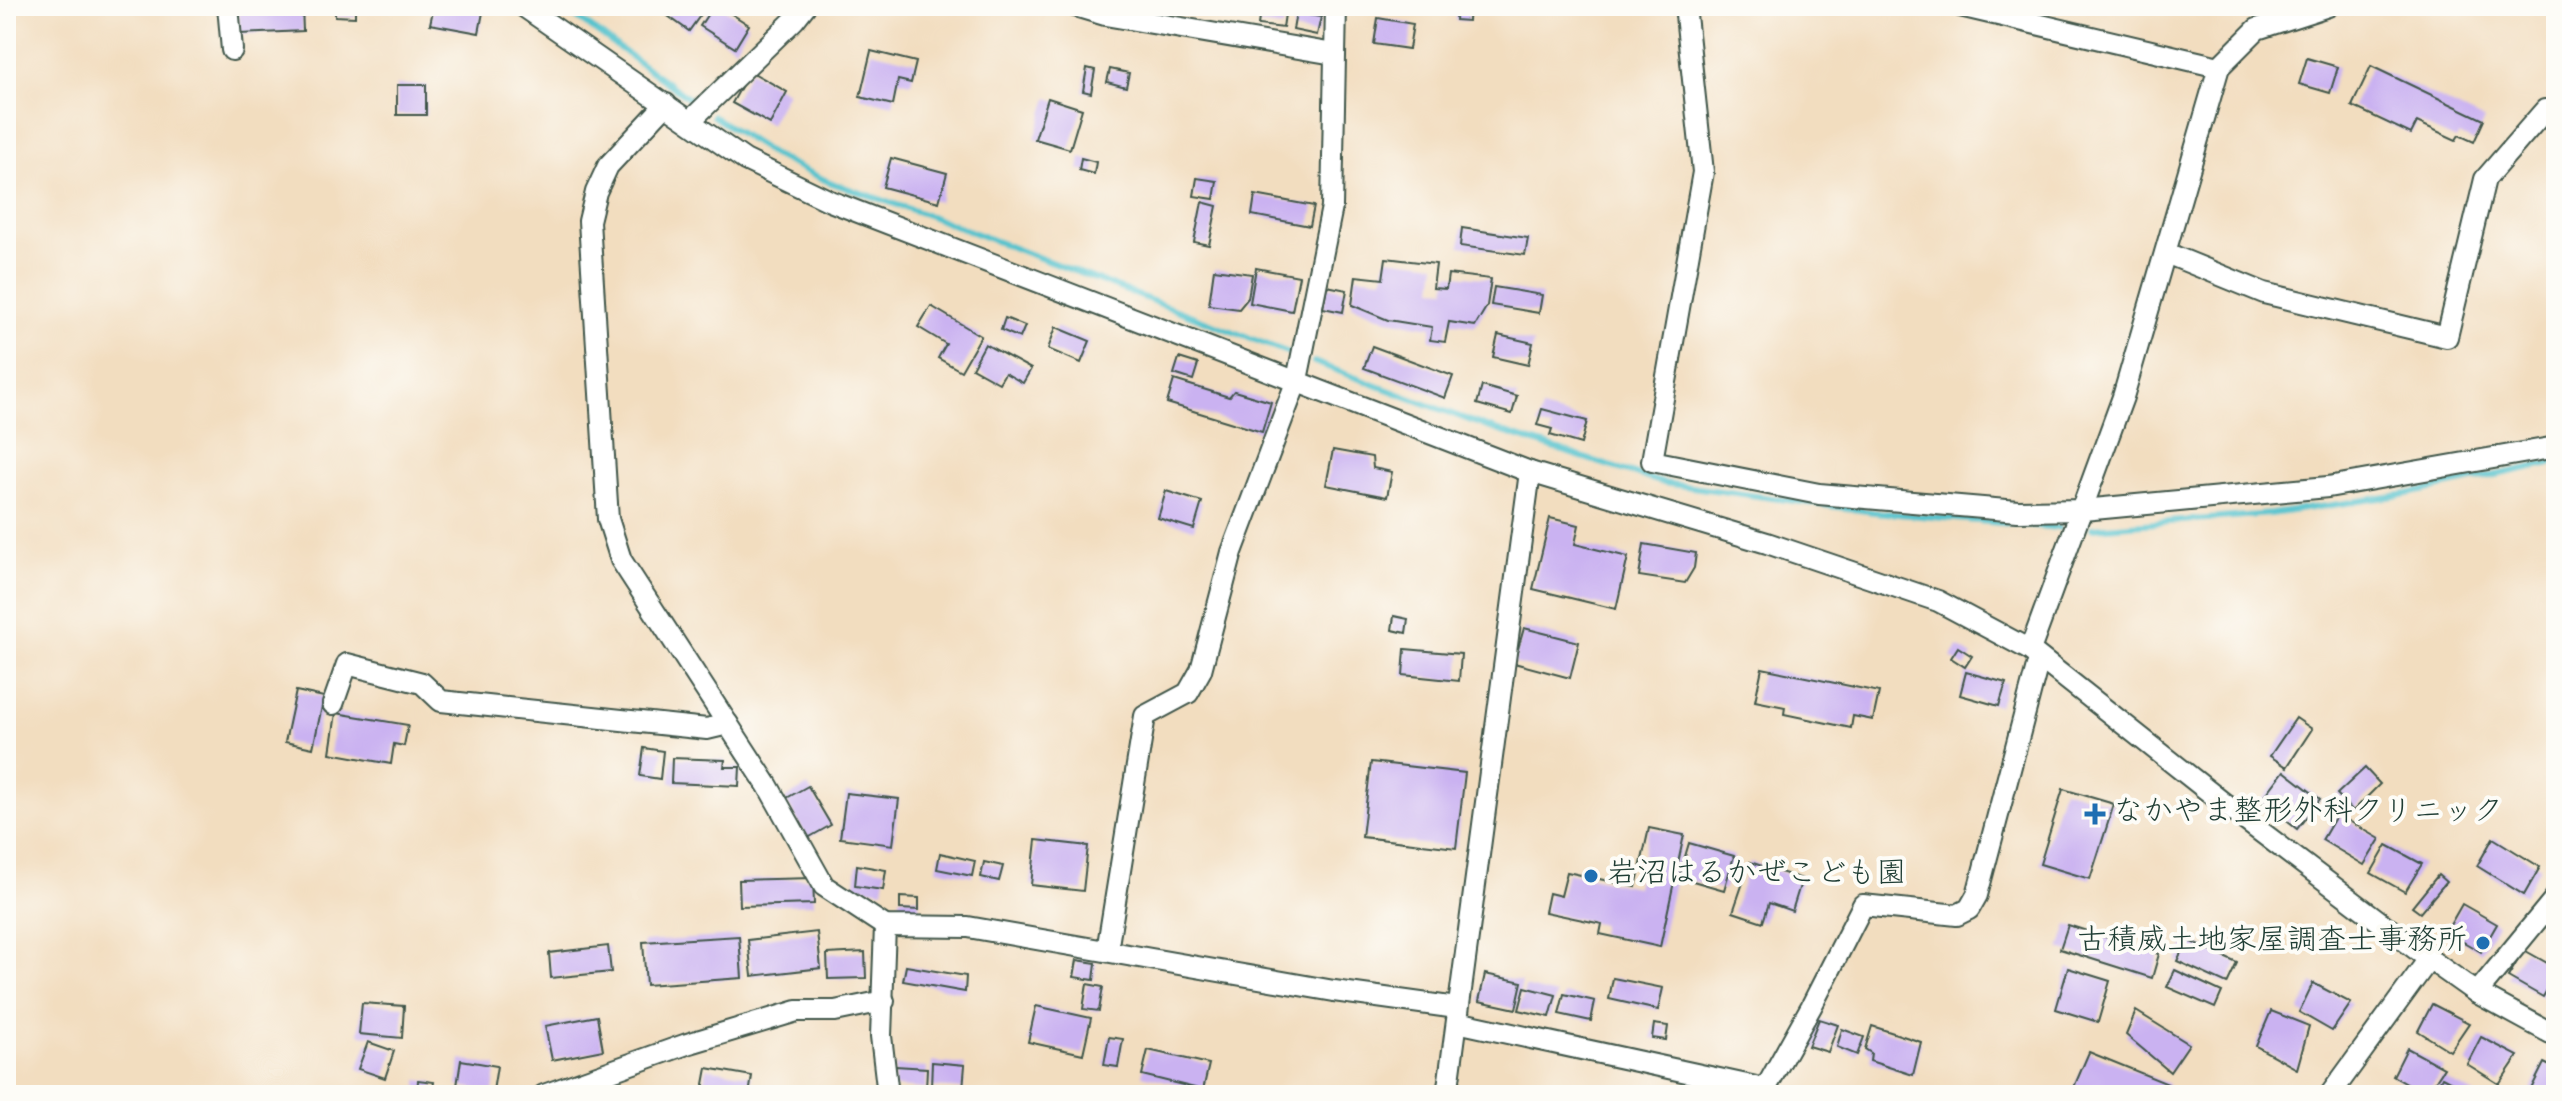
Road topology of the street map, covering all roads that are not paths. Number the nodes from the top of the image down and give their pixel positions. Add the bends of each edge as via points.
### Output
1 (228, 6) edge
2 (523, 6) edge
3 (805, 6) edge
4 (1075, 6) edge
5 (1336, 6) edge
6 (1685, 6) edge
7 (1960, 6) edge
8 (2328, 6) edge
9 (232, 50) dead end
10 (1334, 54) junction
11 (2219, 67) junction
12 (666, 104) junction
13 (2556, 111) edge
14 (690, 121) junction
15 (2166, 253) junction
16 (1297, 380) junction
17 (2556, 447) edge
18 (1530, 472) junction
19 (2083, 510) junction
20 (2034, 654) junction
21 (333, 704) dead end
22 (728, 724) junction
23 (2556, 897) edge
24 (885, 926) junction
25 (1107, 951) junction
26 (2429, 959) junction
27 (2477, 993) junction
28 (884, 1001) junction
29 (1457, 1015) junction
30 (2556, 1036) edge
31 (1764, 1092) edge
32 (544, 1095) edge
33 (888, 1095) edge
34 (1447, 1095) edge
35 (2330, 1095) edge

1 - 9 street
2 - 12 street
3 - 14 street
4 - 10 street
5 - 10 street
6 - 19 street via 1703,172 1652,461 1819,494 2018,511
7 - 11 street
8 - 11 street via 2257,29
10 - 16 street via 1332,207
11 - 15 street
12 - 14 street
12 - 22 street via 608,166 589,221 608,519 621,560
13 - 15 street via 2545,110 2485,179 2447,337 2264,293
14 - 16 street via 745,160 830,201
15 - 19 street
16 - 18 street
16 - 25 street via 1232,552 1201,670 1188,693 1145,716
17 - 19 street via 2328,487
18 - 20 street via 1938,601
18 - 29 street
19 - 20 street
20 - 26 street
20 - 31 street via 1977,895 1969,909 1957,915 1863,905
21 - 22 street via 347,664 422,683 441,701 707,729
22 - 24 street via 824,886
23 - 27 street
24 - 25 street via 968,927
24 - 28 street
25 - 29 street
26 - 27 street
26 - 35 street
27 - 30 street
28 - 32 street via 835,1011 797,1011
28 - 33 street via 881,1036
29 - 31 street
29 - 34 street

